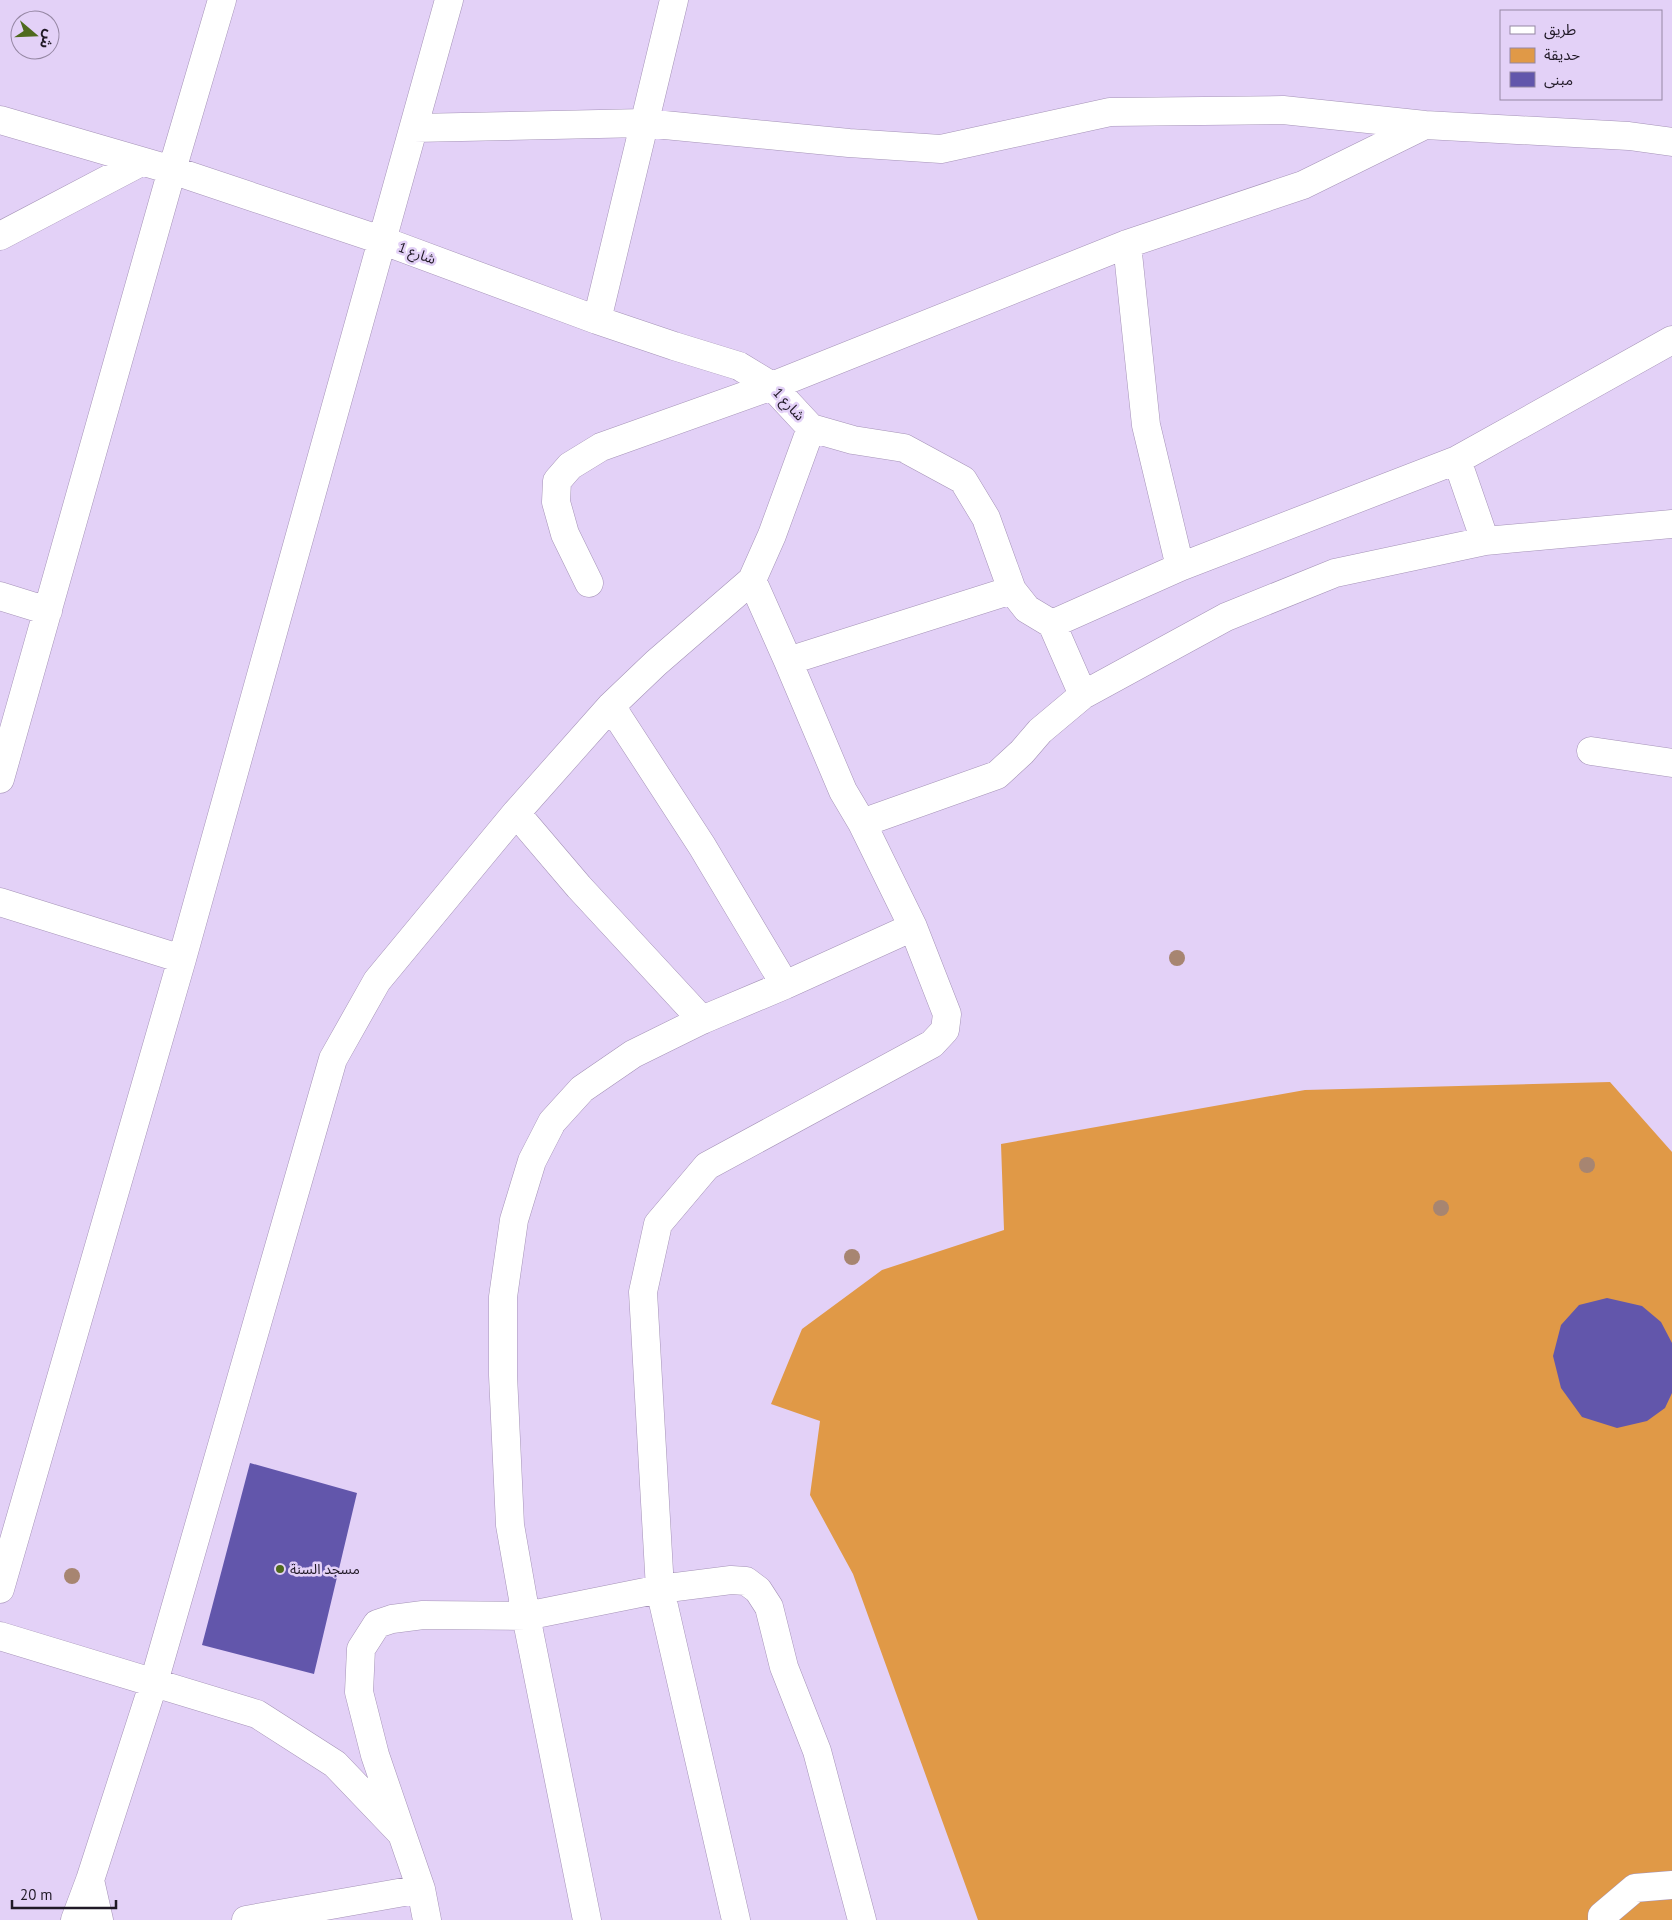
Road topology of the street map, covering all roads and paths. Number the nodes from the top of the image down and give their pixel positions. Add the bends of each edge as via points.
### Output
1 (222, 0) edge
2 (449, 0) edge
3 (674, 0) edge
4 (0, 120) edge
5 (644, 123) junction
6 (1425, 125) junction
7 (414, 128) junction
8 (1672, 142) edge
9 (141, 162) junction
10 (172, 170) junction
11 (0, 236) edge
12 (381, 240) junction
13 (1127, 244) junction
14 (597, 320) junction
15 (1672, 340) edge
16 (772, 386) junction
17 (811, 428) junction
18 (1457, 460) junction
19 (1672, 524) edge
20 (1485, 541) junction
21 (1180, 567) junction
22 (752, 580) junction
23 (589, 583) dead end
24 (1012, 590) junction
25 (0, 596) edge
26 (48, 611) junction
27 (1052, 624) junction
28 (788, 661) junction
29 (1083, 695) junction
30 (611, 706) junction
31 (1591, 751) dead end
32 (1672, 764) edge
33 (0, 779) edge
34 (516, 813) junction
35 (862, 823) junction
36 (0, 902) edge
37 (913, 928) junction
38 (182, 959) junction
39 (785, 985) junction
40 (702, 1020) junction
41 (0, 1589) edge
42 (660, 1589) junction
43 (526, 1616) junction
44 (0, 1636) edge
45 (154, 1682) junction
46 (402, 1834) junction
47 (90, 1880) junction
48 (1672, 1885) edge
49 (421, 1889) junction
50 (75, 1920) edge
51 (99, 1920) edge
52 (246, 1920) edge
53 (427, 1920) edge
54 (587, 1920) edge
55 (736, 1920) edge
56 (862, 1920) edge
57 (1602, 1920) edge

1 - 10 street
2 - 7 street
3 - 5 street
4 - 9 street, شارع 1
5 - 6 street via 942,149 1110,112 1283,110
5 - 7 street
5 - 14 street
6 - 8 street via 1629,136
6 - 13 street via 1303,185
7 - 12 street
9 - 10 street, شارع 1
9 - 11 street
10 - 12 street, شارع 1
10 - 26 street
12 - 14 street, شارع 1
12 - 38 street
13 - 16 street
13 - 21 street via 1146,425
14 - 16 street, شارع 1 via 740,366
15 - 18 street
16 - 17 street, شارع 1
16 - 23 street via 601,447 570,466 557,481 556,502 565,534
17 - 22 street
17 - 24 street via 853,440 904,448 963,480 986,518
18 - 20 street
18 - 21 street
19 - 20 street
20 - 29 street via 1335,573 1226,616
21 - 27 street
22 - 28 street
22 - 30 street
24 - 27 street via 1027,609
24 - 28 street
25 - 26 street
26 - 33 street
27 - 29 street
28 - 35 street via 843,791
29 - 35 street via 1040,731 997,775
30 - 34 street
30 - 39 street via 702,846
31 - 32 street
34 - 40 street via 579,887
34 - 45 street via 377,981 332,1059
35 - 37 street
36 - 38 street
37 - 39 street
37 - 42 street via 947,1014 946,1030 932,1044 708,1166 658,1224 643,1292
38 - 41 street
39 - 40 street
40 - 43 street via 633,1054 582,1089 552,1122 532,1161 516,1212 503,1297 503,1375 510,1525
42 - 43 street
42 - 55 street
42 - 56 street via 746,1581 758,1590 769,1607 784,1667 816,1751
43 - 46 street via 422,1615 392,1618 377,1624 361,1649 359,1692
43 - 54 street
44 - 45 street
45 - 46 street via 257,1714 335,1764
45 - 47 street
46 - 49 street
47 - 50 street
47 - 51 street
48 - 57 street via 1635,1888 1602,1916
49 - 52 street
49 - 53 street

